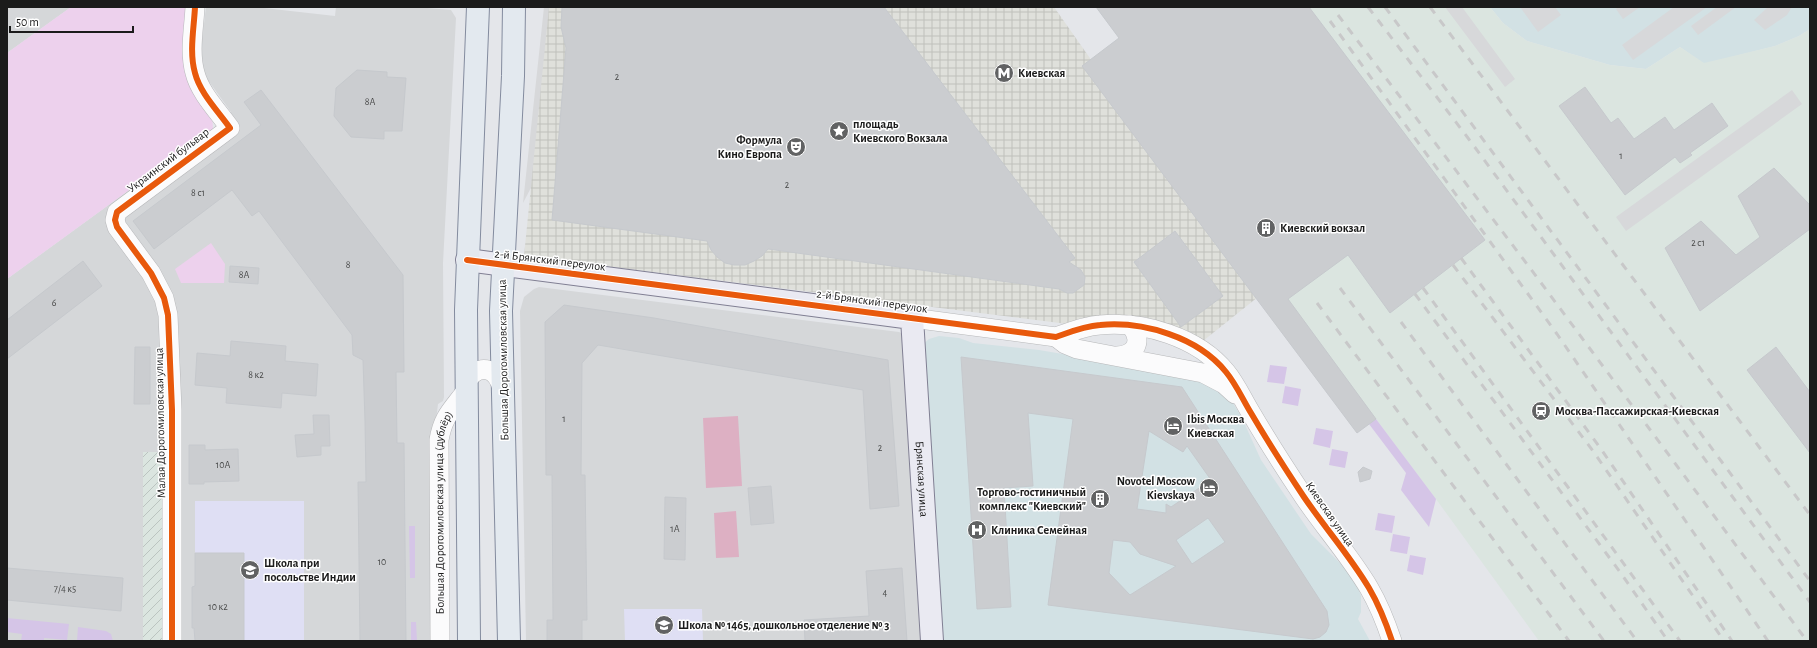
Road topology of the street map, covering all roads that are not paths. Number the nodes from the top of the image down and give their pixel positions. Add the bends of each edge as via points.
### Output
1 (195, 7) edge
2 (478, 7) edge
3 (514, 7) edge
4 (524, 7) edge
5 (513, 76) junction
6 (115, 220) joint
7 (467, 260) junction
8 (502, 264) junction
9 (912, 318) junction
10 (1130, 325) junction
11 (1056, 337) junction
12 (1117, 356) junction
13 (466, 387) junction
14 (502, 388) junction
15 (1244, 401) junction
16 (1389, 633) edge
17 (172, 641) edge
18 (440, 641) edge
19 (469, 641) edge
20 (509, 641) edge
21 (932, 641) edge

1 - 6 street, Украинский бульвар via 192,48 195,74 200,86 230,128 117,212
2 - 7 main road
3 - 5 main road, Большая Дорогомиловская улица
4 - 5 street
5 - 8 main road, Большая Дорогомиловская улица
6 - 17 street, Малая Дорогомиловская улица via 117,227 151,273 164,298 168,315 172,410
7 - 8 street, 2-й Брянский переулок
7 - 13 main road
8 - 9 street, 2-й Брянский переулок
8 - 14 main road, Большая Дорогомиловская улица
9 - 11 street, 2-й Брянский переулок
9 - 21 street, Брянская улица
10 - 11 street, 2-й Брянский переулок via 1099,325
10 - 12 street via 1138,338 1136,346 1125,356
10 - 15 street, 2-й Брянский переулок via 1159,331 1188,342 1204,352 1226,372
11 - 12 street, 2-й Брянский переулок via 1077,349
12 - 15 street, 2-й Брянский переулок via 1203,373 1224,384
13 - 14 street, Большая Дорогомиловская улица (дублёр) via 471,375 483,369 496,374
13 - 18 street, Большая Дорогомиловская улица (дублёр) via 447,414 438,440
13 - 19 main road
14 - 20 main road, Большая Дорогомиловская улица
15 - 16 street, Киевская улица via 1278,459 1369,589

